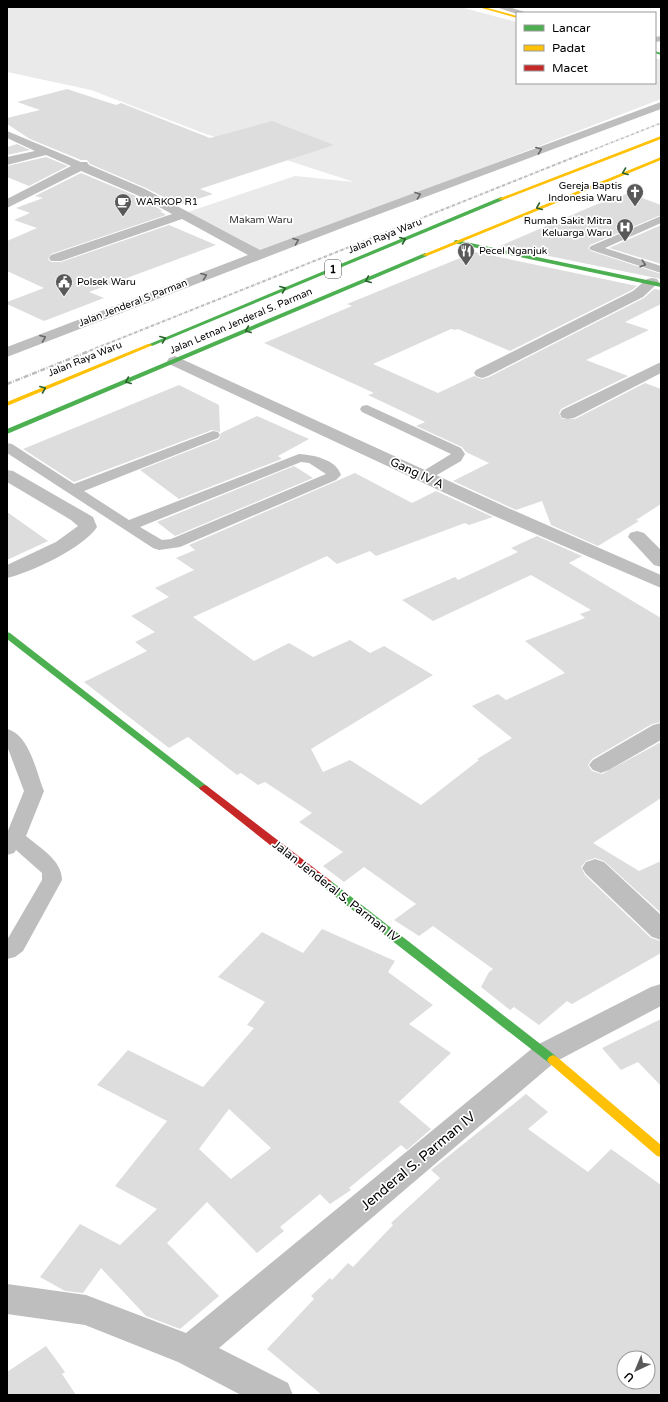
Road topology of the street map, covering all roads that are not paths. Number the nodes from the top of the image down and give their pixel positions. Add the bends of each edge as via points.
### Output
1 (480, 7) edge
2 (500, 7) edge
3 (520, 12) edge
4 (516, 16) edge
5 (661, 105) edge
6 (7, 134) edge
7 (661, 137) edge
8 (7, 140) edge
9 (43, 152) junction
10 (661, 158) edge
11 (7, 161) edge
12 (80, 167) junction
13 (543, 182) junction
14 (575, 192) junction
15 (7, 204) edge
16 (179, 215) junction
17 (661, 219) edge
18 (456, 242) junction
19 (258, 255) junction
20 (56, 258) dead end
21 (661, 270) edge
22 (656, 284) edge
23 (7, 352) edge
24 (175, 361) junction
25 (661, 367) edge
26 (482, 373) dead end
27 (7, 404) edge
28 (366, 409) dead end
29 (568, 414) dead end
30 (7, 432) edge
31 (213, 436) dead end
32 (7, 447) edge
33 (7, 475) edge
34 (425, 476) junction
35 (73, 490) junction
36 (128, 526) junction
37 (637, 537) dead end
38 (661, 561) edge
39 (7, 572) edge
40 (661, 582) edge
41 (7, 635) edge
42 (661, 730) edge
43 (7, 735) edge
44 (601, 765) dead end
45 (11, 843) edge
46 (595, 868) dead end
47 (661, 930) edge
48 (7, 951) edge
49 (661, 994) edge
50 (545, 1054) junction
51 (661, 1152) edge
52 (7, 1299) edge
53 (190, 1352) junction
54 (276, 1395) edge

1 - 4 main road
2 - 3 lane
19 -> 5 street, Jalan Jenderal S Parman
6 - 9 street
7 - 13 main road, Jalan Raya Waru / 1
8 - 9 street
9 - 11 street
9 - 12 street
10 -> 14 main road, Jalan Letnan Jenderal S. Parman / 1
12 - 15 street
12 - 16 street
13 - 14 main road via 557,190
27 -> 13 main road, Jalan Raya Waru / 1
14 -> 18 main road, Jalan Letnan Jenderal S. Parman / 1
16 - 19 street
16 - 20 street
17 -> 21 lane via 595,248
18 - 22 main road
18 -> 24 main road, Jalan Letnan Jenderal S. Parman / 1
23 -> 19 street, Jalan Jenderal S Parman
22 - 26 street
24 -> 30 main road, Jalan Letnan Jenderal S. Parman / 1
24 - 34 street, Gang IV A
25 - 29 street
28 - 34 lane via 456,451 456,458
31 - 35 lane
32 - 35 lane
33 - 39 street via 86,521 88,527 84,534 72,541
34 - 40 street, Gang IV A
35 - 36 lane
36 - 36 lane via 299,458 313,459 334,475 174,544 159,545
37 - 38 street
41 - 50 main road, Jalan Jenderal S. Parman IV
42 - 44 street
43 - 45 lane via 17,746 34,791
45 - 48 lane via 49,867 52,880 15,946
46 - 47 street
49 - 50 street, Jenderal S. Parman IV
50 - 51 main road, Jalan Jenderal S. Parman IV
50 - 53 street, Jenderal S. Parman IV
52 - 53 street via 86,1310
53 - 54 street

